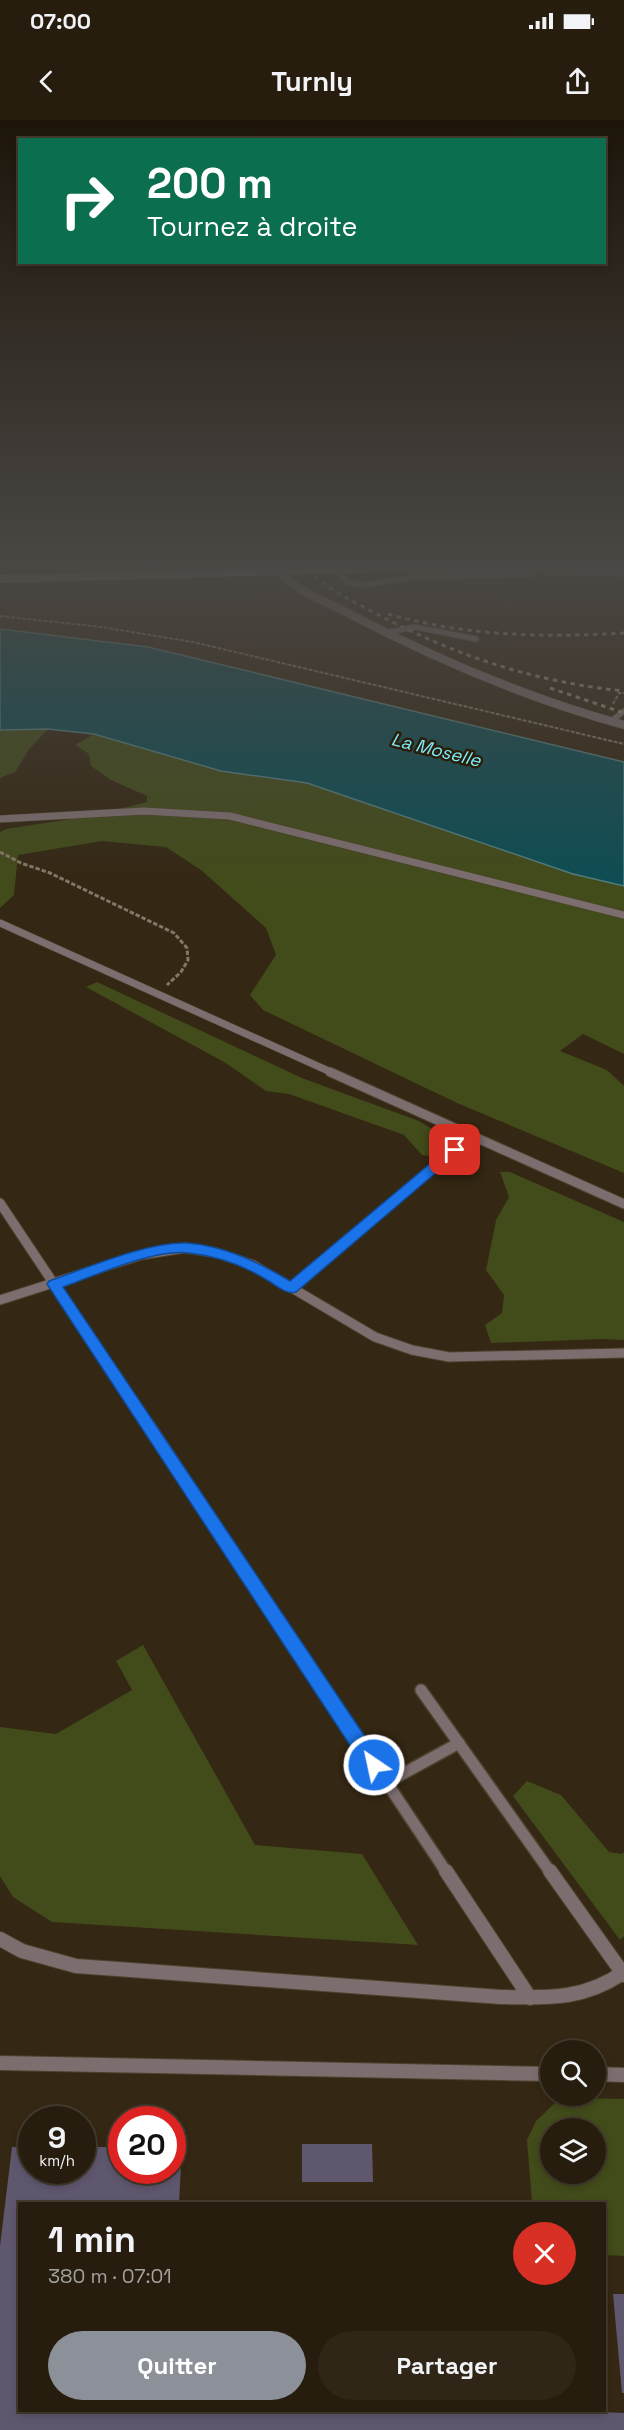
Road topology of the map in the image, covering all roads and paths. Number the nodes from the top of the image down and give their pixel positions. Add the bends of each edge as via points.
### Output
1 (319, 672) edge
2 (467, 672) edge
3 (619, 693) dead end
4 (624, 693) edge
5 (624, 711) edge
6 (610, 722) junction
7 (624, 725) edge
8 (624, 744) edge
9 (0, 819) edge
10 (0, 852) edge
11 (624, 915) edge
12 (0, 923) edge
13 (156, 994) junction
14 (471, 1136) junction
15 (0, 1203) edge
16 (624, 1204) edge
17 (54, 1284) junction
18 (291, 1288) junction
19 (0, 1300) edge
20 (624, 1353) edge
21 (421, 1690) dead end
22 (459, 1743) junction
23 (386, 1783) junction
24 (0, 1939) edge
25 (624, 1974) edge
26 (530, 1998) junction
27 (0, 2063) edge
28 (540, 2074) edge
29 (606, 2074) edge
30 (624, 2075) edge

1 - 8 path
2 - 6 street
3 - 4 path
5 - 6 lane
6 - 7 street
9 - 11 lane via 194,810
10 - 13 path via 174,933 186,944 190,955 187,966
12 - 13 lane
13 - 14 lane
14 - 16 lane
14 - 18 lane
15 - 17 lane
17 - 18 lane via 141,1255 185,1248 218,1253 253,1265
17 - 19 lane
17 - 23 lane
18 - 20 lane via 375,1337 412,1350 449,1357
21 - 22 lane
22 - 23 lane
22 - 25 lane
23 - 26 lane
24 - 26 lane via 22,1951 76,1966
25 - 26 lane via 608,1985 560,1999
27 - 28 lane
29 - 30 lane

